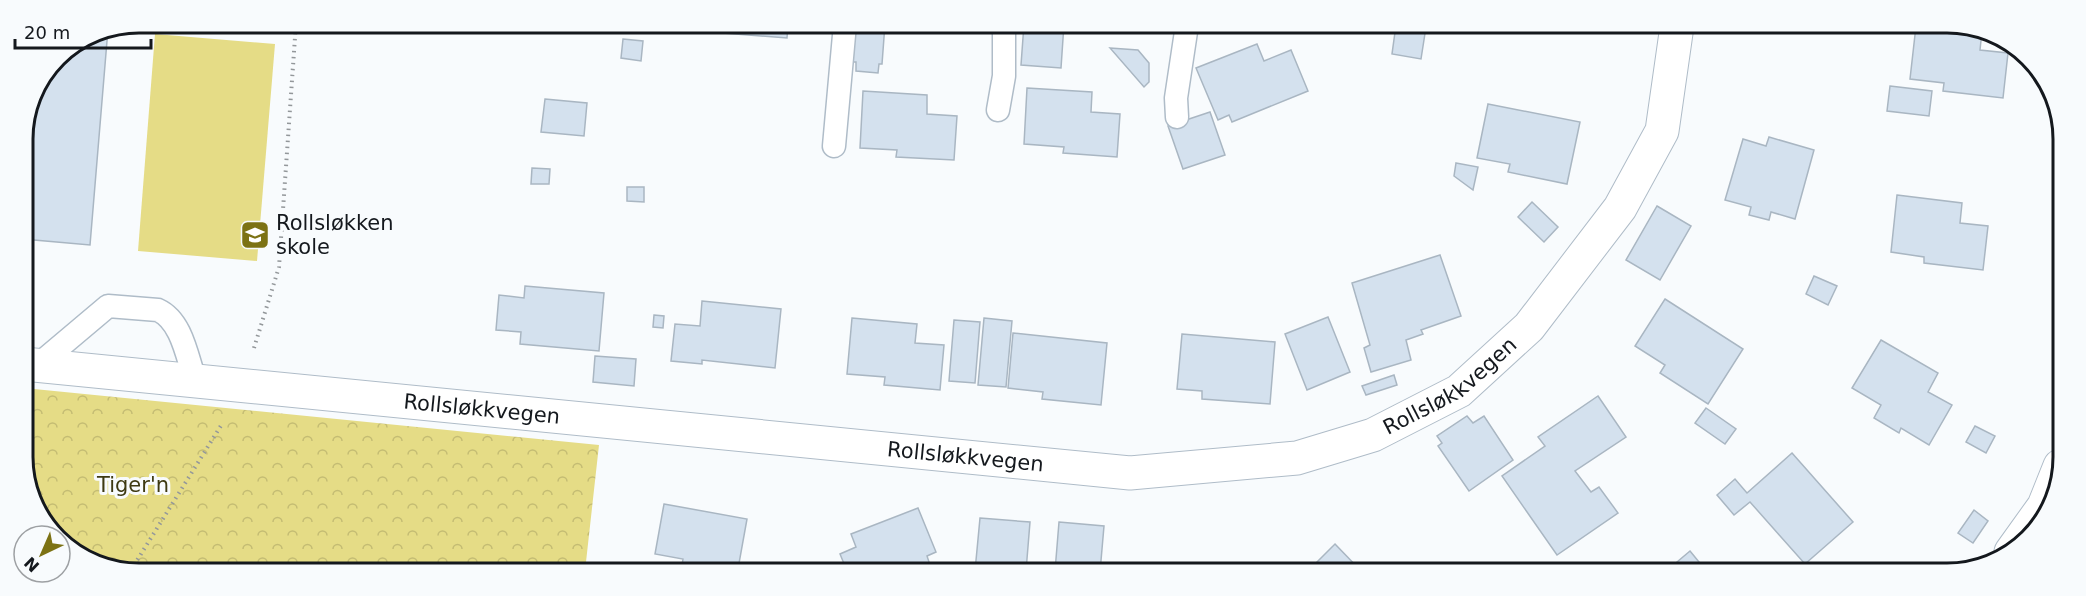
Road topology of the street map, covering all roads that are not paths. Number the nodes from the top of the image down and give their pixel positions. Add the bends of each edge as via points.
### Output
1 (844, 33) edge
2 (1004, 33) edge
3 (1186, 33) edge
4 (1676, 33) edge
5 (999, 110) dead end
6 (1177, 117) dead end
7 (834, 146) dead end
8 (33, 362) edge
9 (33, 364) edge
10 (195, 380) junction

1 - 7 lane
2 - 5 lane
3 - 6 lane
4 - 10 street, Rollsløkkvegen via 1662,131 1620,208 1529,327 1459,391 1373,435 1298,458 1130,473
8 - 10 lane via 108,306 158,310 170,319 182,339
9 - 10 street, Rollsløkkvegen

